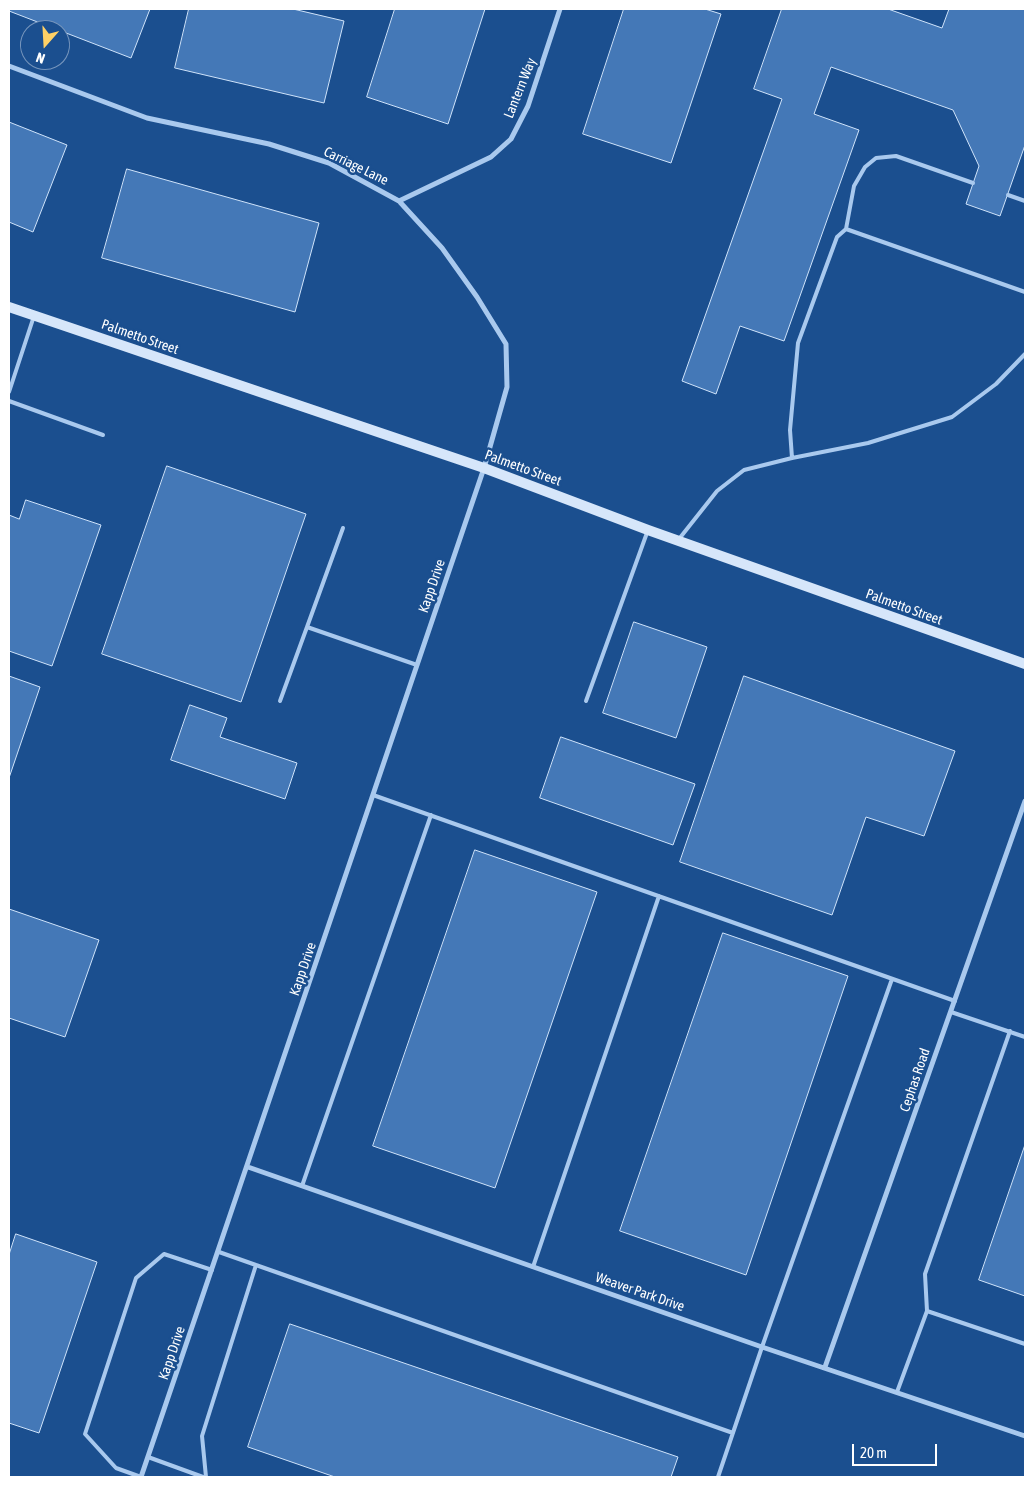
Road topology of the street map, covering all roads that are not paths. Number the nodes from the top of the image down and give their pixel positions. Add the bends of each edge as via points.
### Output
1 (560, 9) edge
2 (9, 66) edge
3 (973, 183) dead end
4 (1008, 195) dead end
5 (399, 201) junction
6 (1025, 201) edge
7 (846, 229) junction
8 (1025, 292) edge
9 (9, 307) edge
10 (34, 316) junction
11 (1025, 354) edge
12 (9, 392) edge
13 (9, 401) edge
14 (103, 436) dead end
15 (792, 458) junction
16 (484, 468) junction
17 (343, 528) dead end
18 (648, 530) junction
19 (678, 541) junction
20 (307, 627) junction
21 (1025, 664) edge
22 (417, 665) junction
23 (586, 701) dead end
24 (280, 702) dead end
25 (373, 795) junction
26 (1025, 801) edge
27 (431, 816) junction
28 (659, 896) junction
29 (892, 979) junction
30 (954, 1001) junction
31 (951, 1012) junction
32 (1010, 1031) junction
33 (1025, 1037) edge
34 (248, 1167) junction
35 (302, 1186) junction
36 (219, 1252) junction
37 (256, 1265) junction
38 (533, 1267) junction
39 (212, 1270) junction
40 (927, 1311) junction
41 (1025, 1344) edge
42 (762, 1347) junction
43 (825, 1367) junction
44 (897, 1392) junction
45 (734, 1433) junction
46 (1025, 1436) edge
47 (148, 1457) junction
48 (141, 1477) edge
49 (204, 1477) edge
50 (718, 1477) edge

1 - 5 street, Lantern Way via 528,106 511,138 491,157
2 - 5 street, Carriage Lane via 147,118 270,144 329,163
3 - 7 lane via 896,156 876,158 854,186
4 - 6 lane
5 - 16 street, Carriage Lane via 442,248 506,344 507,387
7 - 8 lane
7 - 15 lane via 837,237 798,343 790,430
9 - 10 street, Palmetto Street
10 - 12 lane
10 - 16 street, Palmetto Street
11 - 15 lane via 996,384 952,417 868,443
13 - 14 lane
15 - 19 lane via 744,470 717,491
16 - 18 street, Palmetto Street
16 - 22 street, Kapp Drive
17 - 20 lane
18 - 19 street, Palmetto Street
18 - 23 lane
19 - 21 street, Palmetto Street
20 - 22 lane
20 - 24 lane
22 - 25 street, Kapp Drive
25 - 27 lane
25 - 34 street, Kapp Drive
26 - 30 street, Cephas Road
27 - 28 lane
27 - 35 lane
28 - 29 lane
28 - 38 lane
29 - 30 lane
29 - 42 lane
30 - 31 street, Cephas Road
31 - 32 lane
31 - 43 street, Cephas Road
32 - 33 lane
32 - 40 lane via 925,1274
34 - 35 street, Weaver Park Drive
34 - 36 street, Kapp Drive
35 - 38 street, Weaver Park Drive
36 - 37 lane
36 - 39 street, Kapp Drive
37 - 45 lane
37 - 49 lane via 202,1436
38 - 42 street, Weaver Park Drive
39 - 47 street, Kapp Drive
39 - 48 lane via 164,1254 136,1278 85,1434 116,1468
40 - 41 lane
40 - 44 lane
42 - 43 street, Weaver Park Drive
42 - 45 lane
43 - 44 street, Weaver Park Drive
44 - 46 street, Weaver Park Drive
45 - 50 lane
47 - 48 street, Kapp Drive
47 - 49 lane

